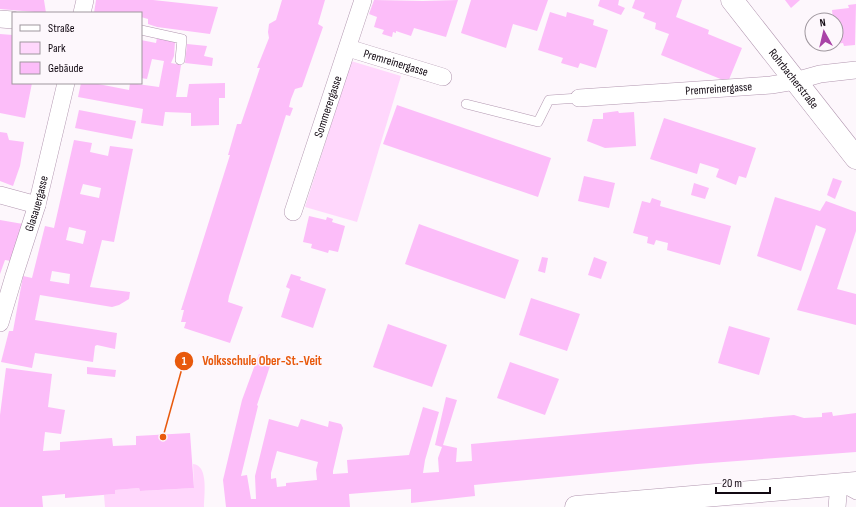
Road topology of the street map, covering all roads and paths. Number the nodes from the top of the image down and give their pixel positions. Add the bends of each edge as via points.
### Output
1 (84, 0) edge
2 (363, 0) edge
3 (732, 0) edge
4 (82, 12) edge
5 (0, 19) edge
6 (12, 20) edge
7 (142, 30) edge
8 (348, 48) junction
9 (180, 60) dead end
10 (856, 70) edge
11 (444, 77) dead end
12 (795, 81) junction
13 (66, 84) edge
14 (579, 98) joint
15 (466, 104) dead end
16 (856, 158) edge
17 (0, 194) edge
18 (37, 205) junction
19 (293, 212) dead end
20 (0, 323) edge
21 (850, 487) edge
22 (576, 507) edge
23 (837, 507) edge

1 - 4 street
2 - 8 street, Sommerergasse
3 - 12 main road, Rohrbacherstraße
5 - 6 street
7 - 9 lane via 182,39
8 - 11 street, Premreinergasse
8 - 19 street, Sommerergasse
10 - 12 street, Premreinergasse via 820,74
12 - 14 street, Premreinergasse via 770,85
12 - 16 main road, Rohrbacherstraße
13 - 18 street, Glasauergasse
14 - 15 lane via 549,100 538,122
17 - 18 street
18 - 20 street, Glasauergasse
21 - 22 main road
21 - 23 street

